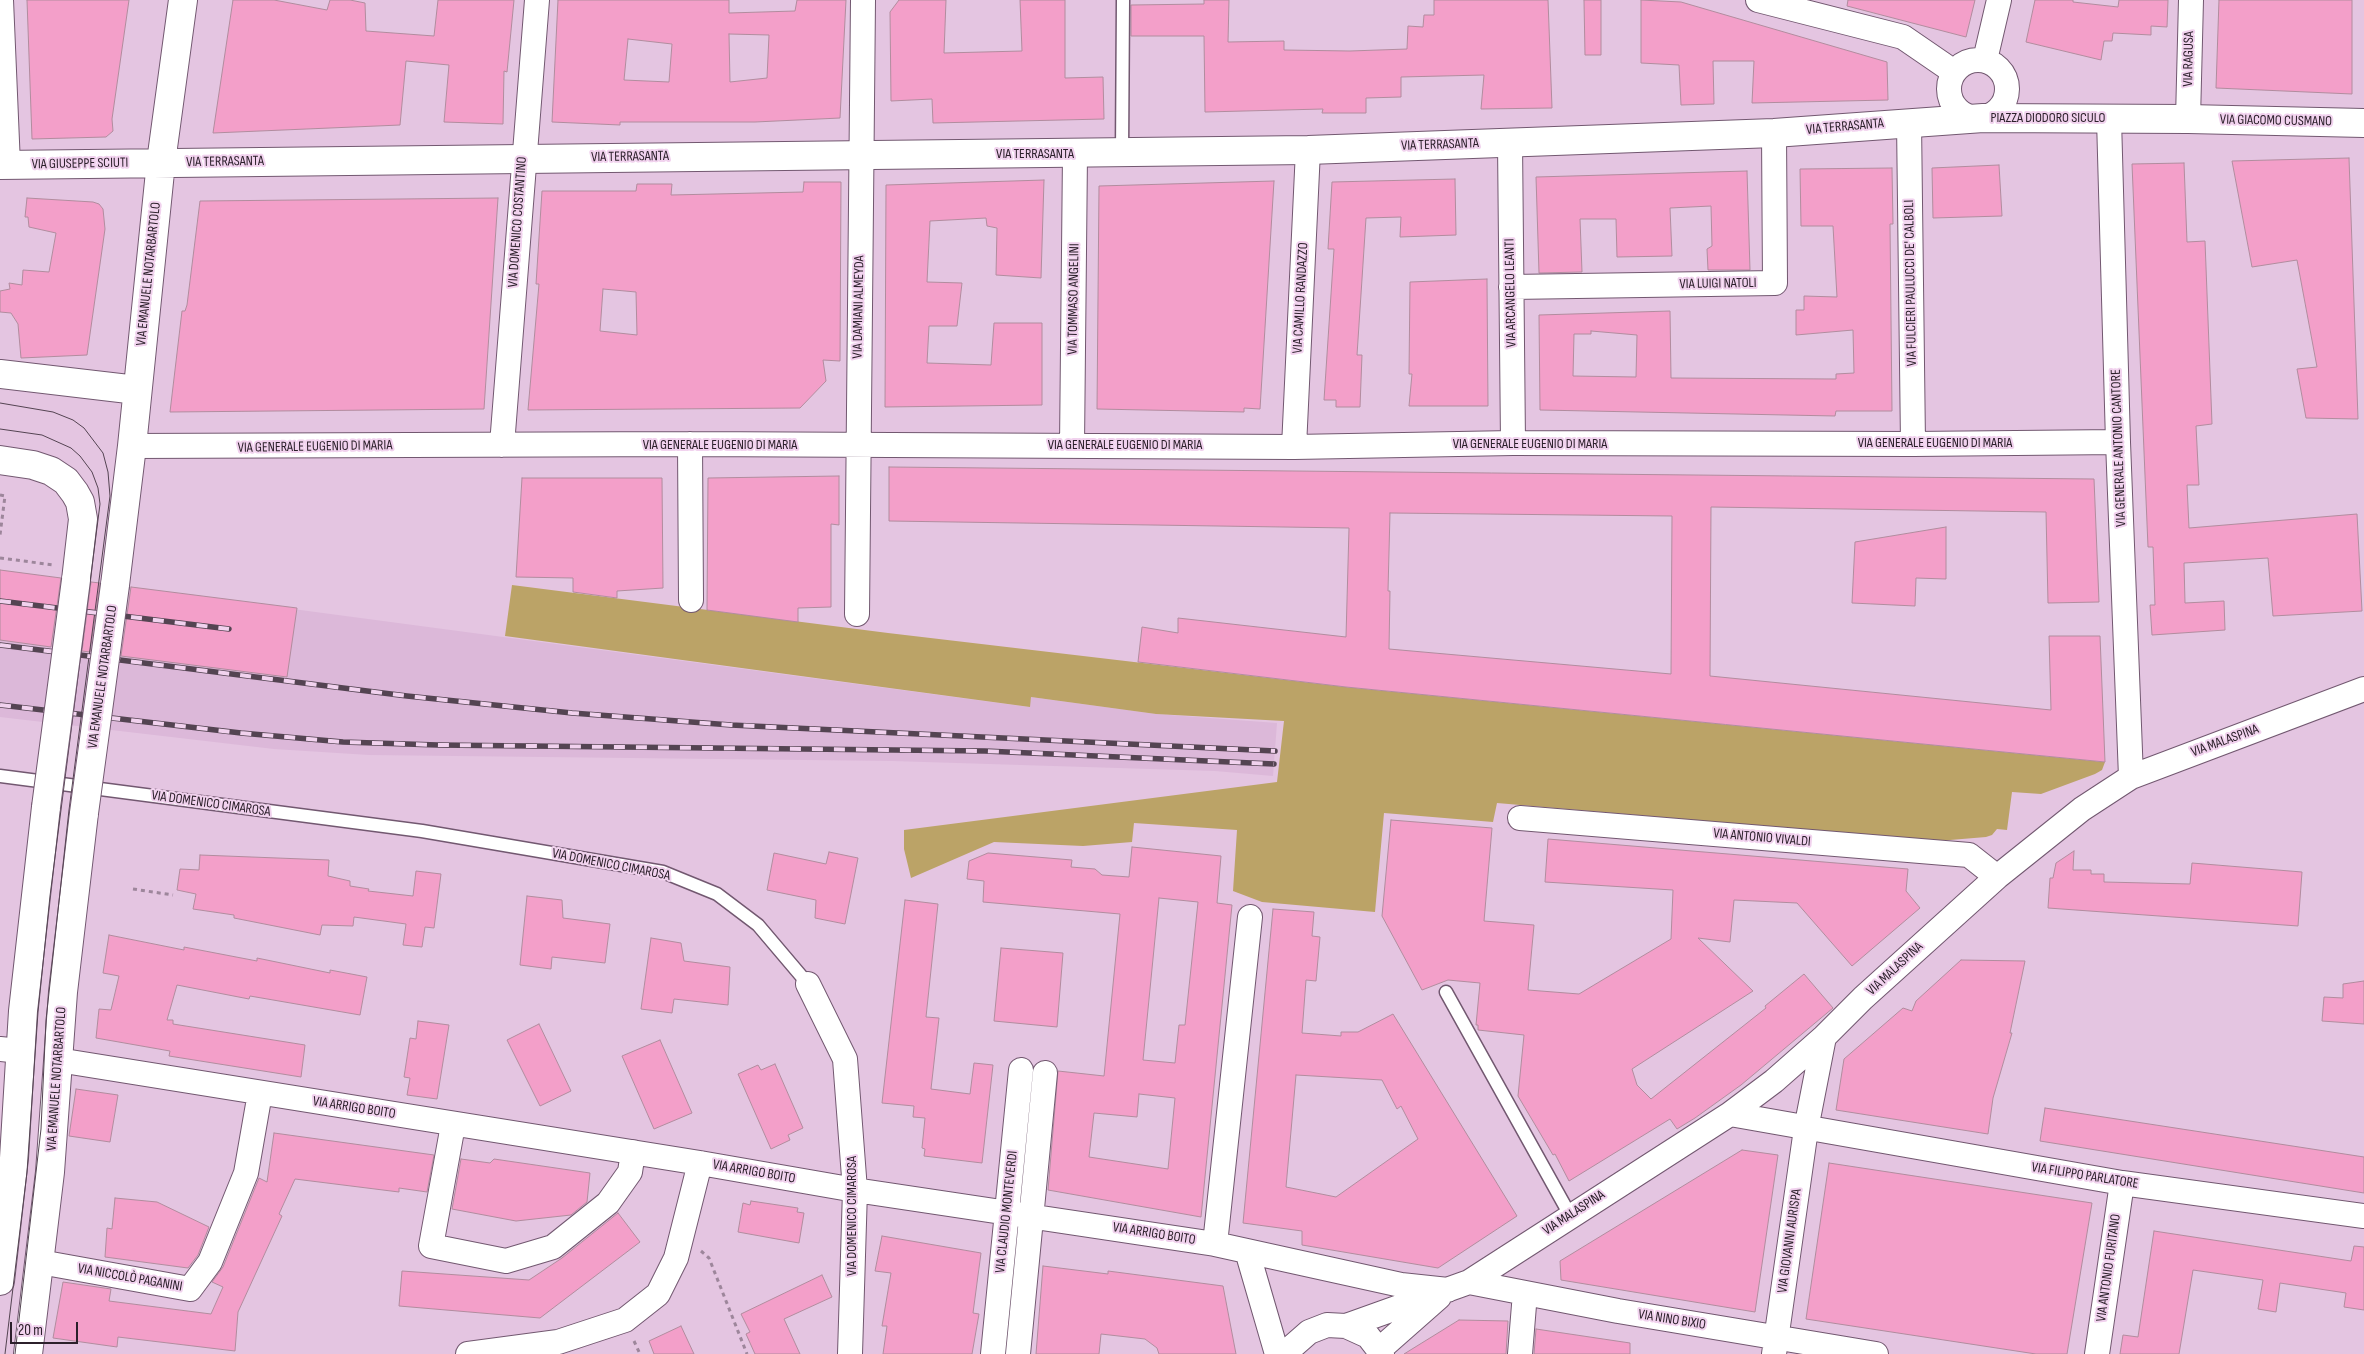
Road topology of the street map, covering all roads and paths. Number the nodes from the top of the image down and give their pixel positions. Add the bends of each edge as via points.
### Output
1 (1, 0) edge
2 (183, 0) edge
3 (537, 0) edge
4 (863, 0) edge
5 (1123, 0) edge
6 (1758, 0) edge
7 (1999, 0) edge
8 (2190, 0) edge
9 (1834, 9) edge
10 (1985, 60) junction
11 (1954, 72) junction
12 (1983, 118) junction
13 (2108, 119) junction
14 (2188, 119) junction
15 (1908, 122) junction
16 (2364, 123) edge
17 (1774, 133) junction
18 (1510, 143) junction
19 (1308, 150) junction
20 (1122, 153) junction
21 (861, 154) junction
22 (1076, 154) junction
23 (523, 158) junction
24 (161, 162) junction
25 (4, 165) edge
26 (1511, 287) junction
27 (0, 374) edge
28 (136, 390) junction
29 (2118, 442) junction
30 (1513, 443) junction
31 (690, 444) junction
32 (1913, 444) junction
33 (502, 445) junction
34 (1072, 445) junction
35 (132, 446) junction
36 (858, 446) junction
37 (1294, 447) junction
38 (0, 460) edge
39 (0, 496) edge
40 (0, 535) edge
41 (0, 558) edge
42 (77, 574) junction
43 (691, 600) dead end
44 (857, 614) dead end
45 (2364, 690) edge
46 (0, 776) edge
47 (2131, 777) junction
48 (1520, 818) dead end
49 (1997, 877) junction
50 (133, 889) dead end
51 (173, 895) dead end
52 (1250, 916) dead end
53 (808, 984) joint
54 (1446, 992) dead end
55 (1824, 1037) junction
56 (10, 1050) edge
57 (58, 1060) junction
58 (1022, 1070) dead end
59 (1044, 1073) dead end
60 (9, 1093) edge
61 (260, 1093) junction
62 (1730, 1114) junction
63 (453, 1125) junction
64 (1806, 1129) junction
65 (633, 1152) junction
66 (700, 1163) junction
67 (2122, 1183) junction
68 (855, 1190) junction
69 (1008, 1211) junction
70 (1030, 1215) junction
71 (1570, 1215) junction
72 (2364, 1216) edge
73 (682, 1233) junction
74 (1216, 1244) junction
75 (1247, 1251) junction
76 (40, 1262) junction
77 (0, 1281) edge
78 (1458, 1286) junction
79 (1525, 1293) junction
80 (1346, 1326) junction
81 (1776, 1346) edge
82 (1381, 1352) edge
83 (28, 1354) edge
84 (468, 1354) edge
85 (747, 1354) edge
86 (850, 1354) edge
87 (993, 1354) edge
88 (1018, 1354) edge
89 (1277, 1354) edge
90 (1287, 1354) edge
91 (1520, 1354) edge
92 (1876, 1354) edge
93 (2097, 1354) edge

1 - 25 street
2 - 24 street, VIA EMANUELE NOTARBARTOLO
3 - 23 street, VIA DOMENICO COSTANTINO
4 - 21 street, VIA DAMIANI ALMEYDA
5 - 20 lane
6 - 9 street
7 - 10 street
8 - 14 street, VIA RAGUSA
9 - 11 street via 1903,37
10 - 11 street via 1968,62
10 - 12 street via 2001,71 2007,90 2000,108
11 - 12 street via 1949,91 1956,108 1973,118
12 - 13 street, PIAZZA DIODORO SICULO
12 - 15 street, PIAZZA DIODORO SICULO
13 - 14 street, PIAZZA DIODORO SICULO
13 - 29 street, VIA GENERALE ANTONIO CANTORE
14 - 16 street, VIA GIACOMO CUSMANO
15 - 17 street, VIA TERRASANTA
15 - 32 street, VIA FULCIERI PAULUCCI DE' CALBOLI
17 - 18 street, VIA TERRASANTA
17 - 26 street, VIA LUIGI NATOLI via 1775,283
18 - 19 street, VIA TERRASANTA
18 - 26 street, VIA ARCANGELO LEANTI
19 - 20 street, VIA TERRASANTA
19 - 37 street, VIA CAMILLO RANDAZZO
20 - 22 street, VIA TERRASANTA
21 - 22 street, VIA TERRASANTA
21 - 23 street, VIA TERRASANTA
21 - 36 street, VIA DAMIANI ALMEYDA
22 - 34 street, VIA TOMMASO ANGELINI
23 - 24 street, VIA TERRASANTA
23 - 33 street, VIA DOMENICO COSTANTINO
24 - 25 street, VIA GIUSEPPE SCIUTI
24 - 28 street, VIA EMANUELE NOTARBARTOLO
26 - 30 street, VIA ARCANGELO LEANTI
27 - 28 street
28 - 35 street, VIA EMANUELE NOTARBARTOLO
29 - 32 street, VIA GENERALE EUGENIO DI MARIA
29 - 47 street, VIA GENERALE ANTONIO CANTORE
30 - 32 street, VIA GENERALE EUGENIO DI MARIA
30 - 37 street, VIA GENERALE EUGENIO DI MARIA
31 - 33 street, VIA GENERALE EUGENIO DI MARIA
31 - 36 street, VIA GENERALE EUGENIO DI MARIA
31 - 43 street
33 - 35 street, VIA GENERALE EUGENIO DI MARIA
34 - 36 street, VIA GENERALE EUGENIO DI MARIA
34 - 37 street, VIA GENERALE EUGENIO DI MARIA
35 - 57 street, VIA EMANUELE NOTARBARTOLO, bridge via 84,813
36 - 44 street, VIA DAMIANI ALMEYDA
38 - 42 street via 51,471 72,487 80,502 83,518
39 - 40 path via 5,496
41 - 42 path
42 - 56 street, bridge
45 - 47 street, VIA MALASPINA
46 - 53 lane, VIA DOMENICO CIMAROSA via 422,831 664,872 717,894 758,925
47 - 49 street, VIA MALASPINA via 2082,809
48 - 49 street, VIA ANTONIO VIVALDI via 1969,855
49 - 55 street, VIA MALASPINA
50 - 51 path
52 - 74 street
53 - 68 street, VIA DOMENICO CIMAROSA via 845,1059
54 - 71 lane
55 - 62 street, VIA MALASPINA
55 - 64 street, VIA GIOVANNI AURISPA
56 - 60 street
57 - 61 street, VIA ARRIGO BOITO
57 - 76 street, VIA EMANUELE NOTARBARTOLO via 55,1126
58 - 69 street, VIA CLAUDIO MONTEVERDI
59 - 70 street, VIA CLAUDIO MONTEVERDI
60 - 77 street via 14,1158
61 - 63 street, VIA ARRIGO BOITO
61 - 76 street, VIA NICCOLÒ PAGANINI via 246,1173 210,1262 190,1289
62 - 64 street, VIA FILIPPO PARLATORE
62 - 71 street, VIA MALASPINA
63 - 65 street, VIA ARRIGO BOITO
63 - 65 street via 431,1246 506,1261 553,1247 608,1203 630,1172
64 - 67 street, VIA FILIPPO PARLATORE
64 - 81 street, VIA GIOVANNI AURISPA
65 - 66 street, VIA ARRIGO BOITO
66 - 68 street, VIA ARRIGO BOITO
66 - 73 street
67 - 72 street, VIA FILIPPO PARLATORE
67 - 93 street, VIA ANTONIO FURITANO
68 - 69 street, VIA ARRIGO BOITO
68 - 86 street, VIA DOMENICO CIMAROSA
69 - 70 street, VIA ARRIGO BOITO
69 - 87 street, VIA CLAUDIO MONTEVERDI
70 - 74 street, VIA ARRIGO BOITO
70 - 88 street, VIA CLAUDIO MONTEVERDI
71 - 78 street, VIA MALASPINA
73 - 84 street via 676,1258 658,1294 625,1320 558,1342
73 - 85 path via 709,1258
74 - 75 street, VIA ARRIGO BOITO
75 - 78 street, VIA ARRIGO BOITO via 1401,1285
75 - 89 street
76 - 83 street, VIA EMANUELE NOTARBARTOLO
78 - 79 street, VIA NINO BIXIO
78 - 80 street
78 - 82 street
79 - 81 street, VIA NINO BIXIO
79 - 91 street
80 - 82 street via 1368,1336
80 - 90 street via 1327,1325 1309,1332
81 - 92 street, VIA NINO BIXIO

